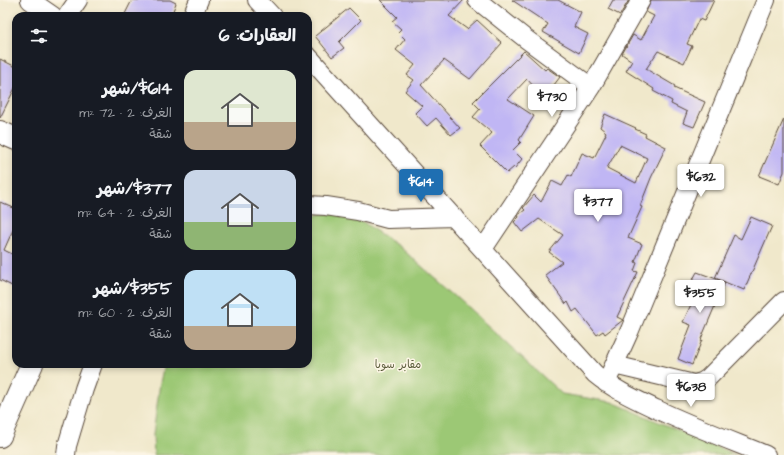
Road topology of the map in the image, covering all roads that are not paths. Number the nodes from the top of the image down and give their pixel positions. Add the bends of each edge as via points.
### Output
1 (30, 0) edge
2 (78, 0) edge
3 (199, 0) edge
4 (257, 0) edge
5 (477, 0) edge
6 (641, 0) edge
7 (766, 0) edge
8 (47, 12) edge
9 (70, 12) edge
10 (194, 12) edge
11 (268, 12) edge
12 (312, 60) edge
13 (591, 87) junction
14 (0, 132) edge
15 (12, 137) edge
16 (312, 205) edge
17 (454, 217) junction
18 (483, 249) junction
19 (784, 301) edge
20 (614, 365) junction
21 (30, 368) edge
22 (92, 368) edge
23 (606, 383) junction
24 (0, 436) edge
25 (66, 455) edge
26 (766, 455) edge

1 - 8 street
2 - 9 street
3 - 10 street
4 - 11 street
5 - 13 street
6 - 13 street
7 - 20 street
12 - 17 street
13 - 18 street
14 - 15 street
16 - 17 street via 358,211 388,220
17 - 18 street
18 - 23 street via 584,363
19 - 20 street via 702,382 694,384
20 - 23 street
21 - 24 street
22 - 25 street
23 - 26 street via 678,419

